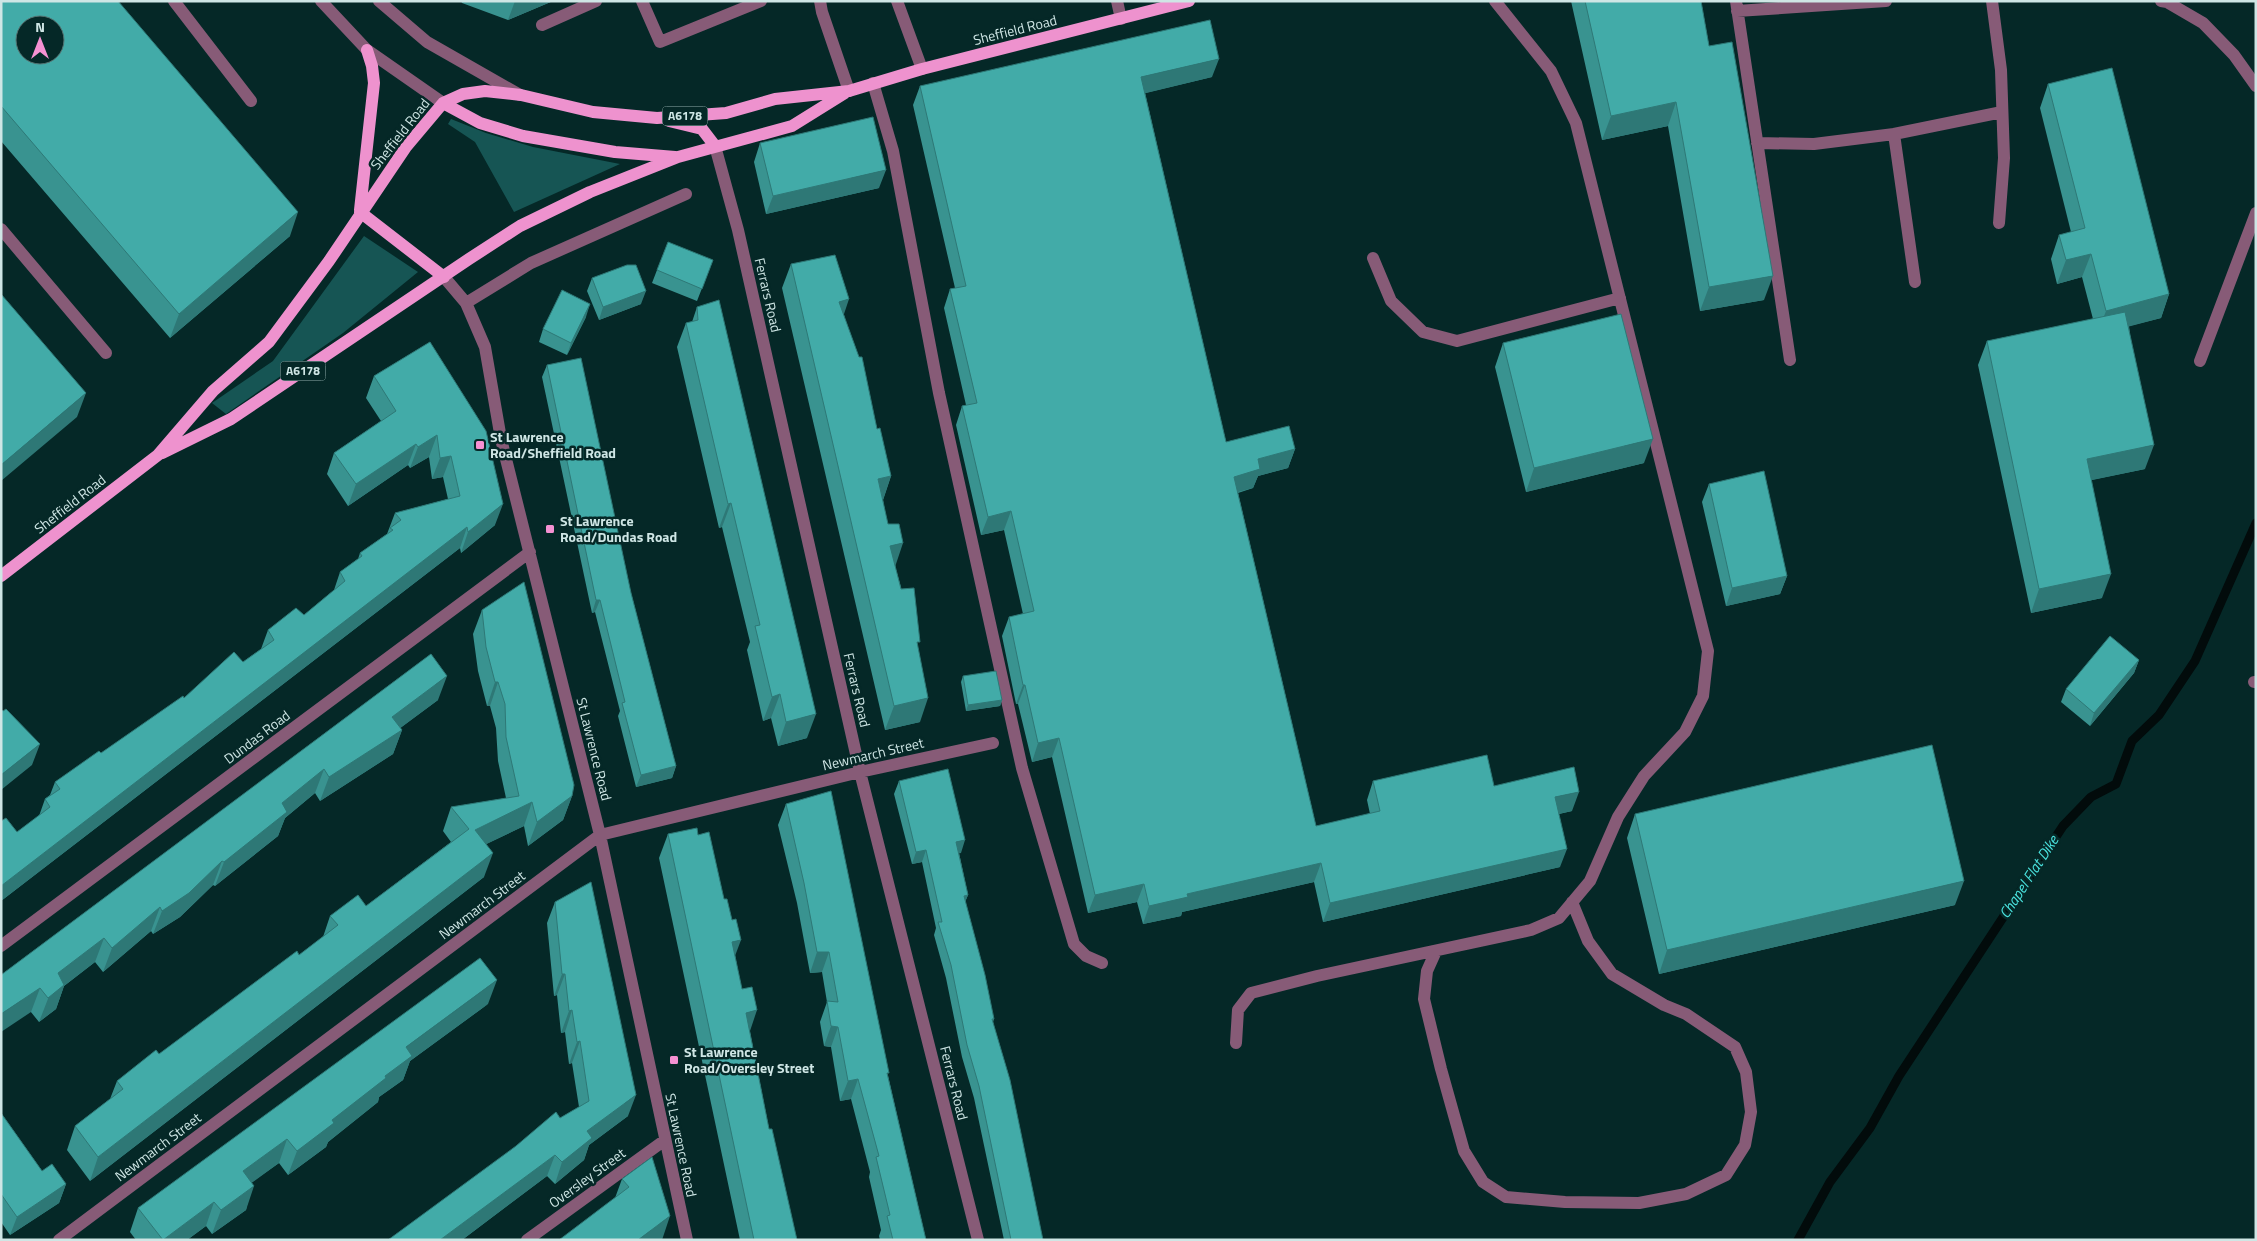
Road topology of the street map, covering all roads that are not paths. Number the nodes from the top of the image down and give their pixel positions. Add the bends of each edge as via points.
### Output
1 (174, 1) edge
2 (321, 1) edge
3 (379, 1) edge
4 (596, 1) edge
5 (642, 1) edge
6 (760, 1) edge
7 (820, 1) edge
8 (897, 1) edge
9 (1117, 1) edge
10 (1189, 1) edge
11 (1495, 1) edge
12 (1886, 1) edge
13 (1992, 1) edge
14 (2161, 1) edge
15 (1737, 6) edge
16 (1121, 18) junction
17 (542, 24) dead end
18 (367, 50) junction
19 (922, 69) junction
20 (873, 84) junction
21 (2256, 86) edge
22 (849, 91) junction
23 (521, 96) junction
24 (251, 100) dead end
25 (443, 103) junction
26 (2002, 112) junction
27 (657, 118) junction
28 (1894, 134) junction
29 (1758, 143) junction
30 (715, 146) junction
31 (678, 157) junction
32 (686, 194) dead end
33 (360, 212) junction
34 (2256, 213) edge
35 (1999, 223) dead end
36 (1, 229) edge
37 (1374, 258) dead end
38 (444, 277) junction
39 (1915, 282) dead end
40 (1620, 298) junction
41 (466, 303) junction
42 (106, 353) dead end
43 (1790, 360) dead end
44 (2200, 361) dead end
45 (158, 455) junction
46 (530, 552) junction
47 (1, 576) edge
48 (993, 743) dead end
49 (860, 772) junction
50 (600, 835) junction
51 (1572, 902) junction
52 (1, 946) edge
53 (1436, 951) junction
54 (1102, 963) dead end
55 (1236, 1043) dead end
56 (665, 1140) junction
57 (59, 1240) edge
58 (527, 1240) edge
59 (686, 1240) edge
60 (978, 1240) edge

1 - 24 street
2 - 18 street
3 - 23 street via 390,14 427,42
4 - 17 street
5 - 6 street via 660,42
7 - 22 street
8 - 19 street
9 - 16 street
10 - 16 main road, Sheffield Road / A6178
11 - 40 street via 1551,71 1576,123
12 - 15 street
13 - 26 street via 2001,70
14 - 21 street via 2203,23 2234,55
15 - 29 street
16 - 19 main road, Sheffield Road / A6178
18 - 25 street
18 - 33 main road via 374,83
19 - 20 main road, Sheffield Road / A6178
20 - 22 main road, Sheffield Road / A6178
20 - 54 street via 893,151 939,393 1022,768 1074,944 1086,956
22 - 27 main road, Sheffield Road / A6178 via 775,99 726,113
22 - 30 main road, Sheffield Road / A6178 via 792,126
23 - 25 main road, Sheffield Road / A6178 via 485,91 464,94
23 - 27 main road, Sheffield Road / A6178 via 593,112
25 - 31 main road via 480,123 523,136 615,152
25 - 33 main road, Sheffield Road / A6178 via 406,147
26 - 28 street
26 - 35 street via 2004,158
27 - 30 main road via 702,129
28 - 29 street via 1814,144
28 - 39 street
29 - 43 street
30 - 31 main road, Sheffield Road / A6178
30 - 49 street, Ferrars Road via 740,240
31 - 38 main road, Sheffield Road / A6178 via 590,192 520,226
32 - 41 street via 532,263
33 - 38 main road
33 - 45 main road, Sheffield Road / A6178 via 284,324 269,342 213,391
34 - 44 street
36 - 42 street
37 - 40 street via 1391,301 1397,308 1423,332 1458,341
38 - 41 street, St Lawrence Road
38 - 45 main road, Sheffield Road / A6178 via 231,419
40 - 51 street via 1708,651 1703,696 1685,732 1644,776 1618,816 1590,881
41 - 46 street, St Lawrence Road via 486,348 502,439
45 - 47 main road, Sheffield Road / A6178
46 - 50 street, St Lawrence Road
46 - 52 street, Dundas Road
48 - 49 street, Newmarch Street
49 - 50 street, Newmarch Street
49 - 60 street, Ferrars Road
50 - 56 street, St Lawrence Road
50 - 57 street, Newmarch Street
51 - 53 street via 1559,918 1532,930
51 - 53 street via 1588,941 1612,974 1664,1006 1686,1014 1735,1047 1746,1072 1751,1112 1745,1145 1726,1174 1686,1194 1639,1203 1565,1202 1506,1197 1483,1182 1464,1151 1424,998 1427,971
53 - 55 street via 1251,992 1238,1010
56 - 58 street, Oversley Street
56 - 59 street, St Lawrence Road

